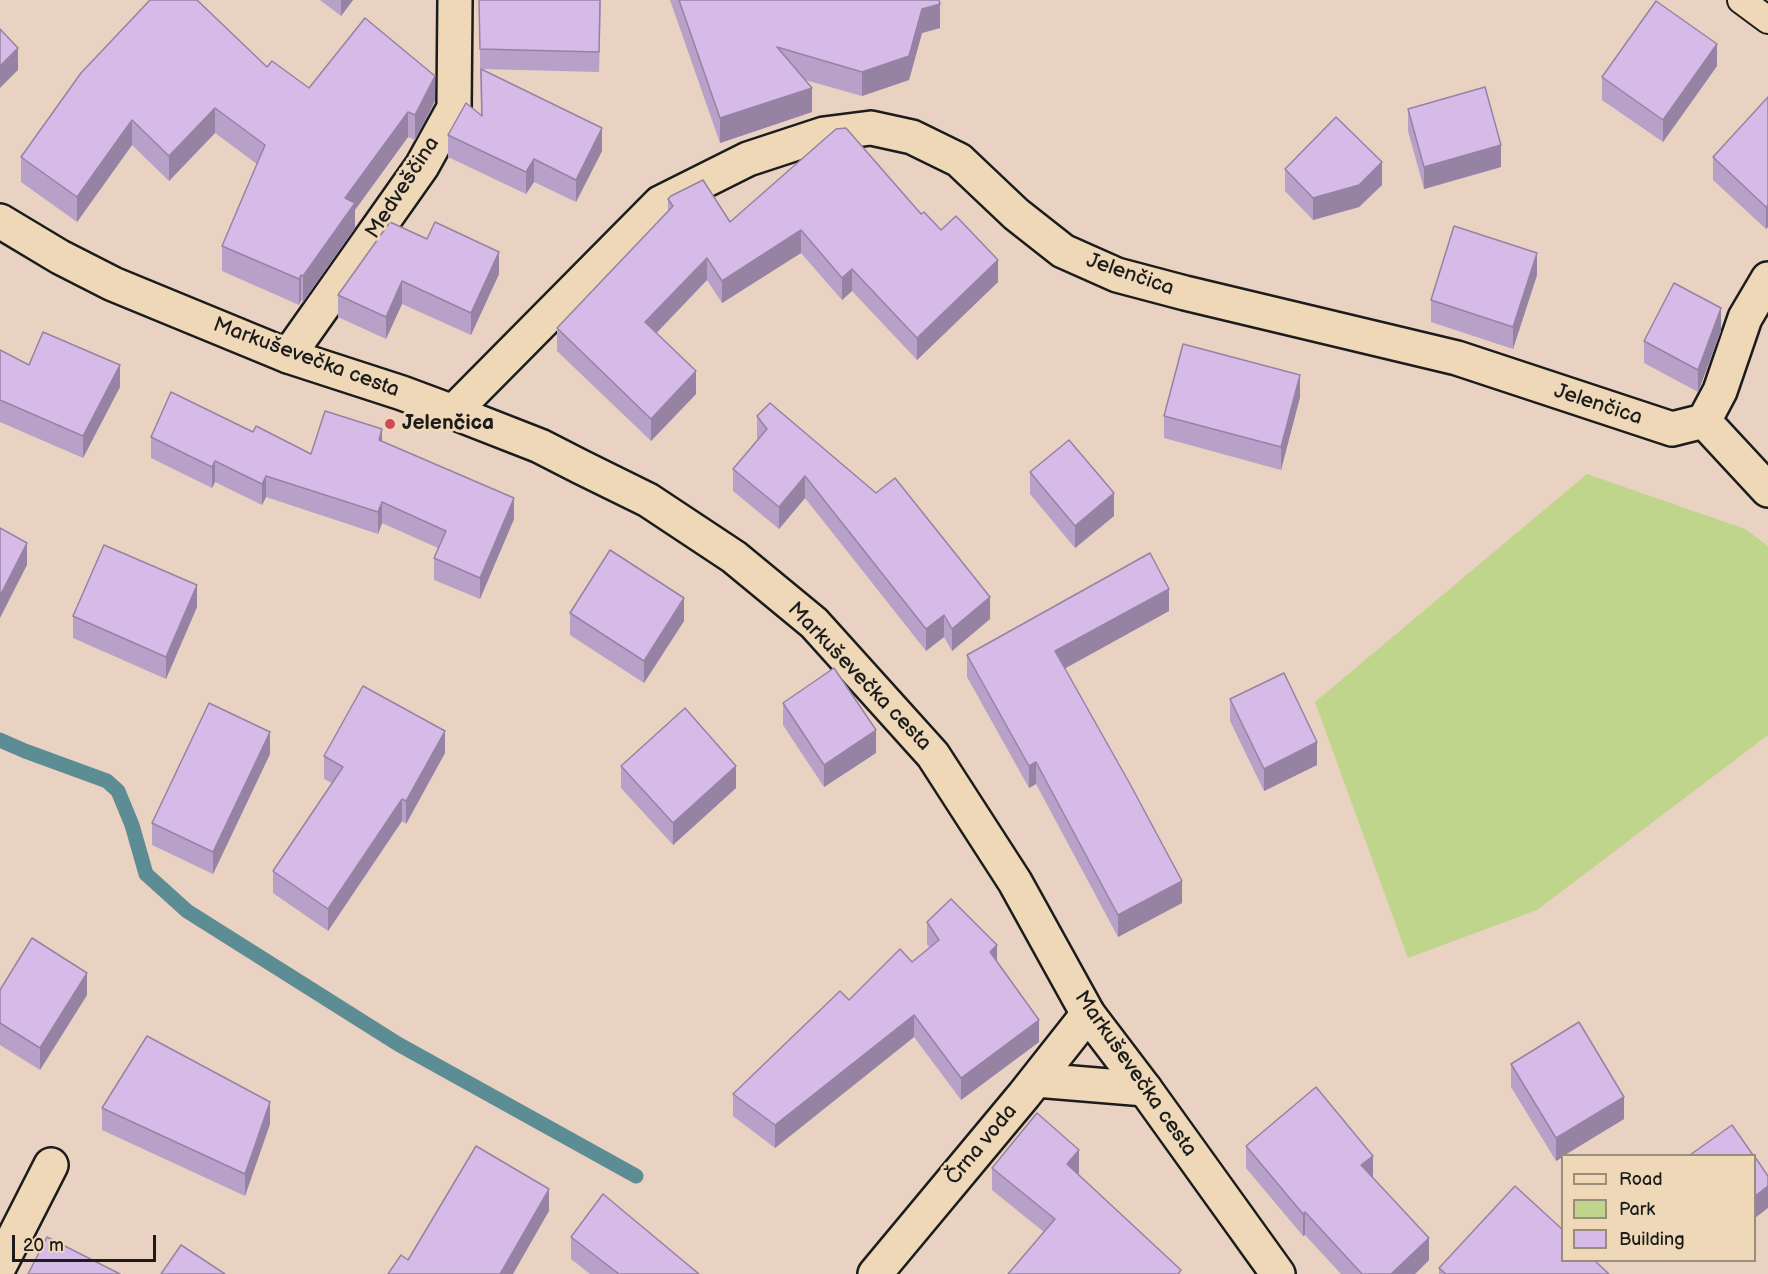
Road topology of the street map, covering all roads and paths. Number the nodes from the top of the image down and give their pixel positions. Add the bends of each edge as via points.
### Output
1 (455, 0) edge
2 (1741, 0) edge
3 (1768, 20) edge
4 (0, 221) edge
5 (1768, 279) edge
6 (288, 356) junction
7 (453, 412) junction
8 (1704, 421) junction
9 (1768, 490) edge
10 (1088, 1014) junction
11 (1036, 1080) junction
12 (1145, 1089) junction
13 (51, 1165) dead end
14 (0, 1265) edge
15 (875, 1274) edge
16 (1278, 1274) edge

1 - 6 street, Medveščina via 454,108 422,166
2 - 3 lane
4 - 6 street, Markuševečka cesta via 113,284
5 - 8 street via 1745,318 1720,391
6 - 7 street, Markuševečka cesta
7 - 8 street, Jelenčica via 660,203 748,159 824,134 871,128 912,137 959,160 1016,214 1063,251 1117,275 1457,357 1672,429
7 - 10 street, Markuševečka cesta via 540,446 648,500 734,557 814,623 933,754 1015,882
8 - 9 street
10 - 11 street, Črna voda
10 - 12 street, Markuševečka cesta
11 - 12 street
11 - 15 street, Črna voda
12 - 16 street, Markuševečka cesta
13 - 14 street

